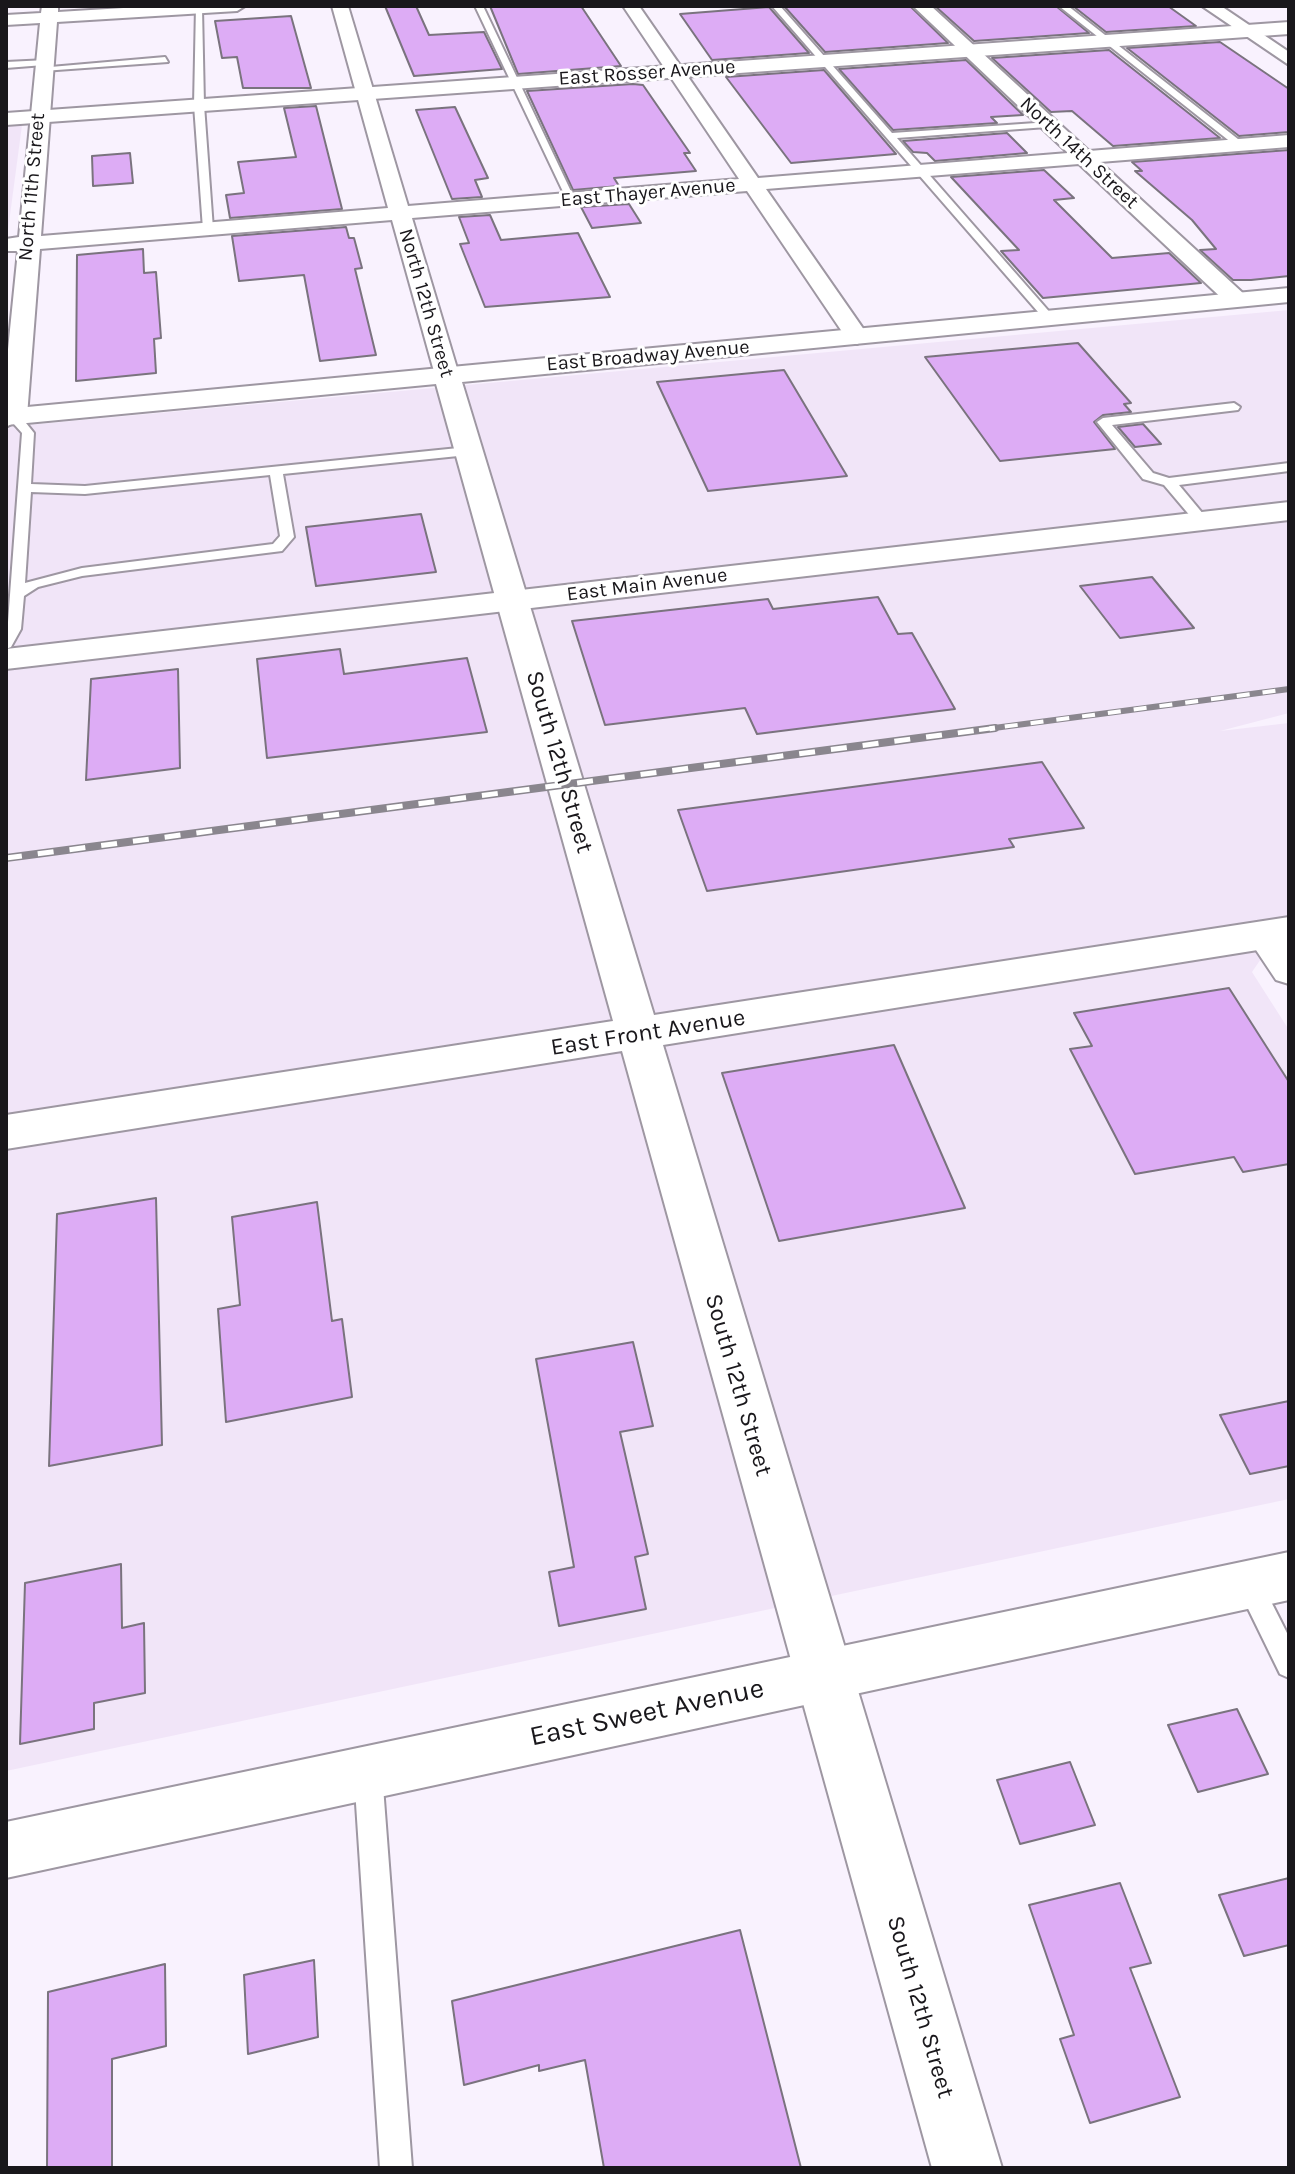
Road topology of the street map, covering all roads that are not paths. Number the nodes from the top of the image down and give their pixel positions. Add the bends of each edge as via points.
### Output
1 (237, 6) edge
2 (340, 6) edge
3 (479, 6) edge
4 (631, 6) edge
5 (776, 6) edge
6 (921, 6) edge
7 (1063, 6) edge
8 (1210, 6) edge
9 (198, 8) junction
10 (49, 12) edge
11 (6, 20) edge
12 (1289, 28) edge
13 (1246, 31) junction
14 (1107, 41) junction
15 (968, 50) junction
16 (165, 60) dead end
17 (826, 60) junction
18 (1289, 60) edge
19 (6, 65) edge
20 (44, 65) junction
21 (678, 71) junction
22 (518, 82) junction
23 (366, 93) junction
24 (199, 105) junction
25 (39, 116) junction
26 (6, 119) edge
27 (1047, 124) junction
28 (891, 136) junction
29 (1289, 141) edge
30 (1240, 145) junction
31 (1083, 158) junction
32 (921, 171) junction
33 (755, 184) junction
34 (572, 200) junction
35 (400, 214) junction
36 (208, 229) junction
37 (16, 245) edge
38 (1289, 295) edge
39 (1237, 300) junction
40 (1049, 318) junction
41 (13, 322) edge
42 (857, 337) junction
43 (447, 375) junction
44 (1234, 407) dead end
45 (9, 418) edge
46 (468, 451) junction
47 (1289, 467) edge
48 (276, 471) junction
49 (1169, 482) junction
50 (24, 497) junction
51 (6, 499) edge
52 (1289, 511) edge
53 (1202, 521) junction
54 (13, 580) edge
55 (512, 601) junction
56 (6, 644) edge
57 (6, 659) edge
58 (1277, 933) edge
59 (1289, 971) edge
60 (638, 1035) junction
61 (6, 1132) edge
62 (1269, 1580) edge
63 (1289, 1665) edge
64 (824, 1674) junction
65 (368, 1773) junction
66 (6, 1850) edge
67 (396, 2168) edge
68 (967, 2168) edge

1 - 9 street
2 - 23 street, North 12th Street
3 - 22 lane
4 - 21 street
5 - 17 lane
6 - 15 street, North 14th Street
7 - 14 lane
8 - 13 street
9 - 10 street
9 - 24 lane
10 - 11 street
10 - 20 street, North 11th Street
12 - 13 street, East Rosser Avenue
13 - 14 street, East Rosser Avenue
13 - 18 street
14 - 15 street, East Rosser Avenue
14 - 30 lane
15 - 17 street, East Rosser Avenue
15 - 27 street, North 14th Street
16 - 20 lane
17 - 21 street, East Rosser Avenue
17 - 28 lane
19 - 20 lane
20 - 25 street, North 11th Street
21 - 22 street, East Rosser Avenue
21 - 33 street
22 - 23 street, East Rosser Avenue
22 - 34 lane
23 - 24 street, East Rosser Avenue
23 - 35 street, North 12th Street
24 - 25 street, East Rosser Avenue
24 - 36 lane
25 - 26 street, East Rosser Avenue
25 - 37 street, North 11th Street
27 - 28 lane
27 - 31 street, North 14th Street
28 - 32 lane
29 - 30 street, East Thayer Avenue
30 - 31 street, East Thayer Avenue
31 - 32 street, East Thayer Avenue
31 - 39 street, North 14th Street
32 - 33 street, East Thayer Avenue
32 - 40 lane
33 - 34 street, East Thayer Avenue
33 - 42 street
34 - 35 street, East Thayer Avenue
35 - 36 street, East Thayer Avenue
35 - 43 street, North 12th Street
36 - 37 street, East Thayer Avenue
37 - 41 street, North 11th Street
38 - 39 street, East Broadway Avenue
39 - 40 street, East Broadway Avenue
40 - 42 street, East Broadway Avenue
41 - 45 street, North 11th Street
42 - 43 street, East Broadway Avenue
43 - 45 street, East Broadway Avenue
43 - 46 street, North 12th Street
44 - 49 lane via 1103,422 1148,476
45 - 50 lane via 28,433
46 - 48 lane
46 - 55 street, North 12th Street
47 - 49 lane
48 - 50 lane
48 - 54 lane via 287,537 277,548
49 - 53 lane
50 - 51 lane
50 - 54 lane
52 - 53 street, East Main Avenue
53 - 55 street, East Main Avenue
54 - 56 lane via 14,629
55 - 57 street, East Main Avenue
55 - 60 street, South 12th Street
58 - 59 street
58 - 60 street, East Front Avenue
60 - 61 street, East Front Avenue
60 - 64 street, South 12th Street
62 - 63 lane
62 - 64 street, East Sweet Avenue
64 - 65 street, East Sweet Avenue
64 - 68 street, South 12th Street
65 - 66 street, East Sweet Avenue
65 - 67 lane

